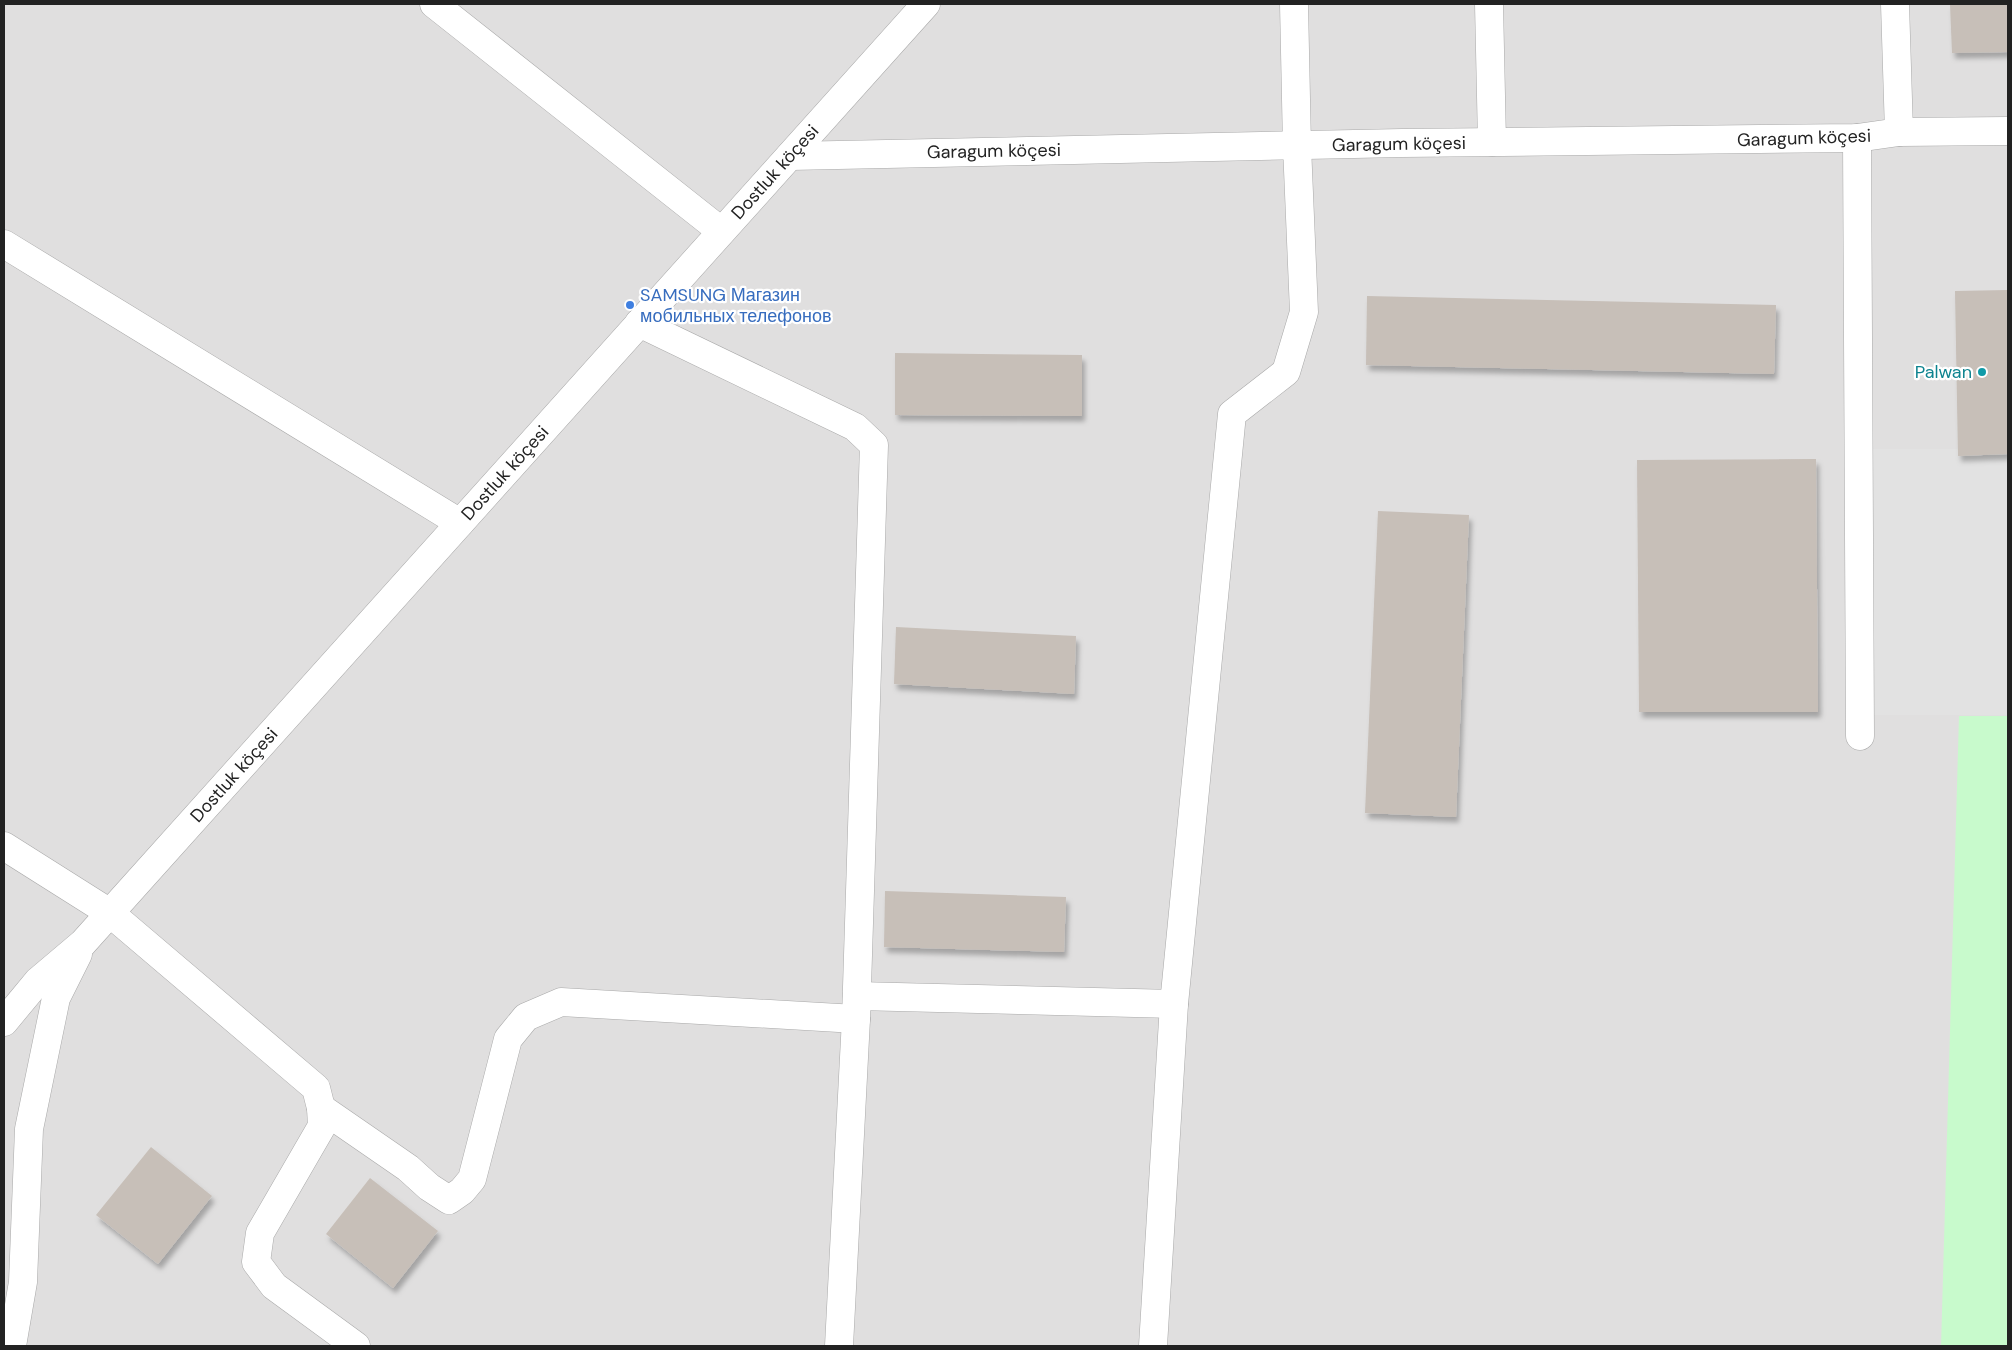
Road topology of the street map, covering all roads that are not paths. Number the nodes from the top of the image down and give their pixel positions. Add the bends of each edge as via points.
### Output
1 (434, 4) edge
2 (926, 4) edge
3 (1294, 4) edge
4 (1489, 4) edge
5 (1895, 4) edge
6 (2008, 131) edge
7 (1899, 132) junction
8 (1857, 138) junction
9 (1492, 142) junction
10 (1297, 146) junction
11 (790, 156) junction
12 (722, 231) junction
13 (4, 244) edge
14 (639, 323) junction
15 (460, 523) junction
16 (1860, 736) dead end
17 (4, 846) edge
18 (110, 913) junction
19 (83, 943) junction
20 (1174, 1004) junction
21 (857, 1008) junction
22 (4, 1022) edge
23 (321, 1108) junction
24 (12, 1346) edge
25 (356, 1346) edge
26 (839, 1346) edge
27 (1153, 1346) edge

1 - 12 street
2 - 11 street, Dostluk köçesi
3 - 10 street
4 - 9 street
5 - 7 street
6 - 7 street, Garagum köçesi
7 - 8 street, Garagum köçesi
8 - 9 street, Garagum köçesi
8 - 16 street
9 - 10 street, Garagum köçesi
10 - 11 street, Garagum köçesi
10 - 20 street via 1304,312 1286,372 1232,414
11 - 12 street, Dostluk köçesi
12 - 14 street, Dostluk köçesi
13 - 15 street
14 - 15 street, Dostluk köçesi
14 - 21 street via 855,427 874,445
15 - 18 street, Dostluk köçesi
17 - 18 street
18 - 19 street, Dostluk köçesi
18 - 23 street via 316,1088
19 - 22 street via 38,981
19 - 24 street via 56,998 29,1129 23,1282
20 - 21 street
20 - 27 street
21 - 23 street via 561,1002 526,1017 508,1039 472,1179 462,1192 449,1200
21 - 26 street
23 - 25 street via 322,1126 260,1233 256,1262 274,1286

